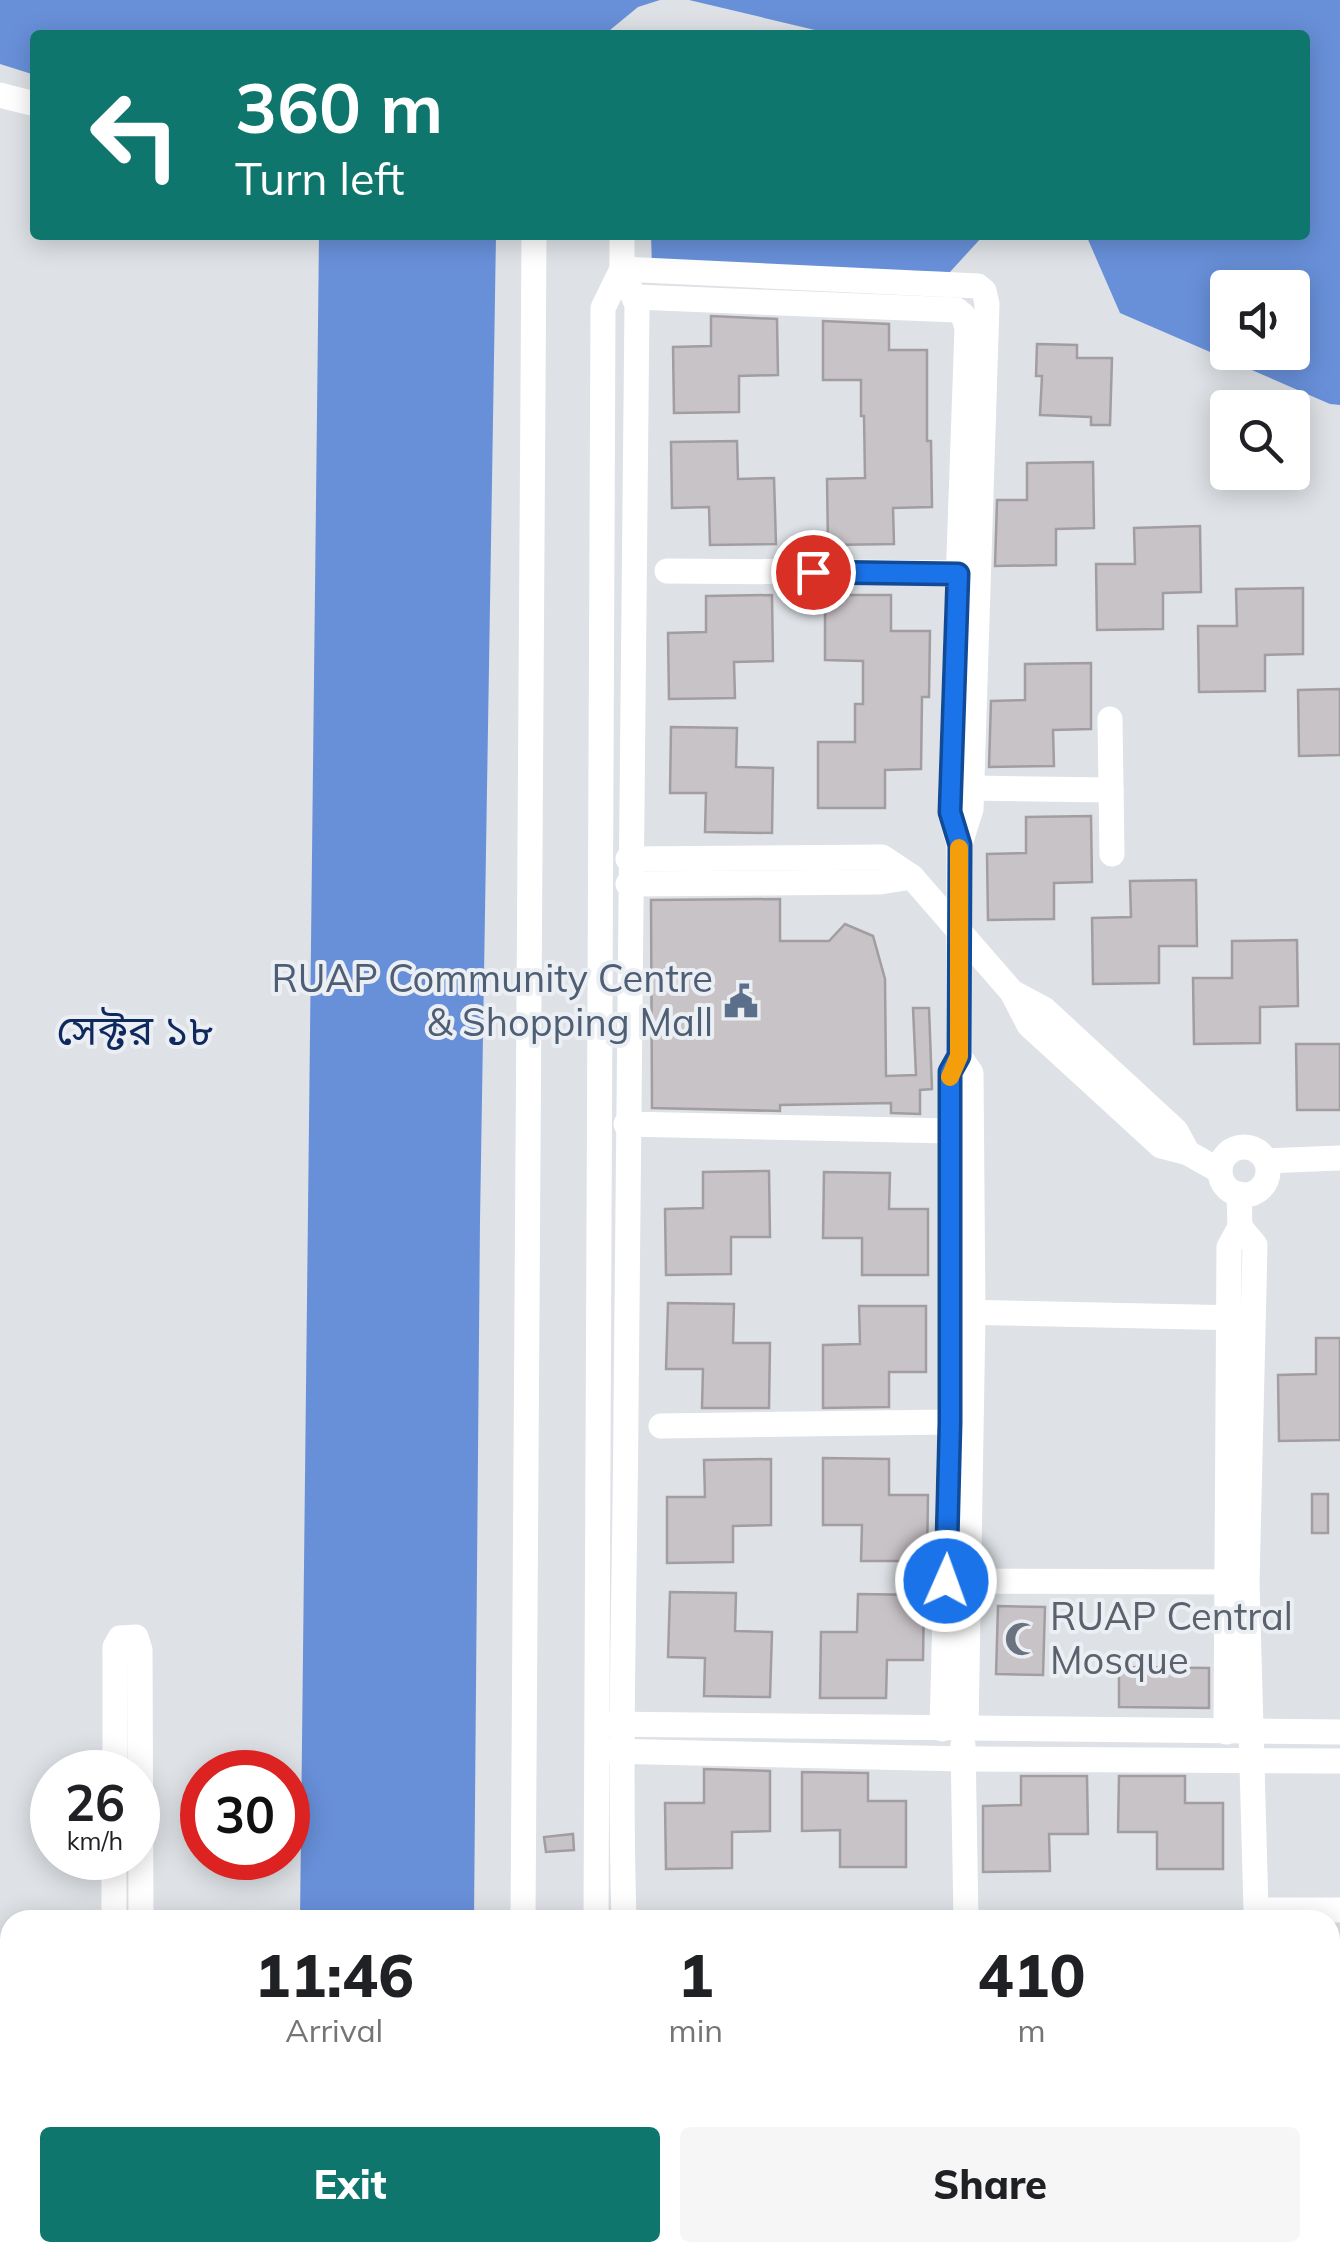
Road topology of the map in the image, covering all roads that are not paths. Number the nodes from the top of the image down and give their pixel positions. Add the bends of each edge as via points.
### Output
1 (0, 95) edge
2 (30, 103) edge
3 (534, 240) edge
4 (622, 240) edge
5 (622, 269) junction
6 (635, 297) junction
7 (667, 571) dead end
8 (968, 574) junction
9 (1110, 719) dead end
10 (972, 788) junction
11 (1110, 790) junction
12 (960, 845) junction
13 (1112, 854) dead end
14 (628, 872) junction
15 (959, 933) junction
16 (959, 1056) junction
17 (598, 1130) junction
18 (626, 1132) junction
19 (950, 1139) junction
20 (1338, 1157) edge
21 (1266, 1162) junction
22 (1220, 1171) junction
23 (1239, 1194) junction
24 (1240, 1227) junction
25 (951, 1312) junction
26 (1253, 1318) junction
27 (950, 1422) junction
28 (661, 1426) dead end
29 (957, 1581) junction
30 (1236, 1582) junction
31 (608, 1724) junction
32 (957, 1729) junction
33 (1238, 1732) junction
34 (1340, 1732) edge
35 (114, 1750) edge
36 (140, 1750) edge
37 (608, 1751) junction
38 (963, 1760) junction
39 (1340, 1761) edge
40 (1250, 1762) junction
41 (114, 1880) edge
42 (141, 1880) edge
43 (114, 1910) edge
44 (141, 1910) edge
45 (523, 1910) edge
46 (597, 1910) edge
47 (623, 1910) edge
48 (966, 1910) edge
49 (1340, 1910) edge

1 - 2 street
3 - 45 street
4 - 5 street
5 - 6 street
5 - 8 street via 984,291
5 - 17 street via 602,308
6 - 8 street via 957,310 966,328
6 - 14 street
7 - 8 street
8 - 10 street
8 - 12 street via 950,812
9 - 11 street
10 - 11 street
10 - 12 street
11 - 13 street
12 - 15 street
14 - 15 street via 882,858 912,877
14 - 18 street
15 - 16 street
15 - 22 street via 1012,992 1029,1025 1131,1120 1161,1146
16 - 19 street via 950,1072
16 - 29 street via 970,1073 973,1314
17 - 18 street
17 - 31 street
18 - 19 street
18 - 31 street via 625,1632
19 - 25 street
20 - 21 street
21 - 22 street via 1255,1149 1239,1147 1225,1156
21 - 23 street via 1268,1176 1260,1188
22 - 23 street via 1225,1186
23 - 24 street
24 - 26 street via 1255,1245
24 - 30 street via 1229,1247
25 - 26 street
25 - 27 street
26 - 30 street
27 - 28 street
27 - 29 street
29 - 30 street
29 - 32 street
30 - 33 street
31 - 32 street
31 - 37 street
32 - 33 street
32 - 38 street
33 - 34 street
33 - 40 street
35 - 36 street via 120,1638 136,1638 140,1650
37 - 38 street
37 - 46 street
37 - 47 street
38 - 40 street
38 - 48 street
39 - 40 street
40 - 49 street via 1256,1910
41 - 43 street
42 - 44 street

